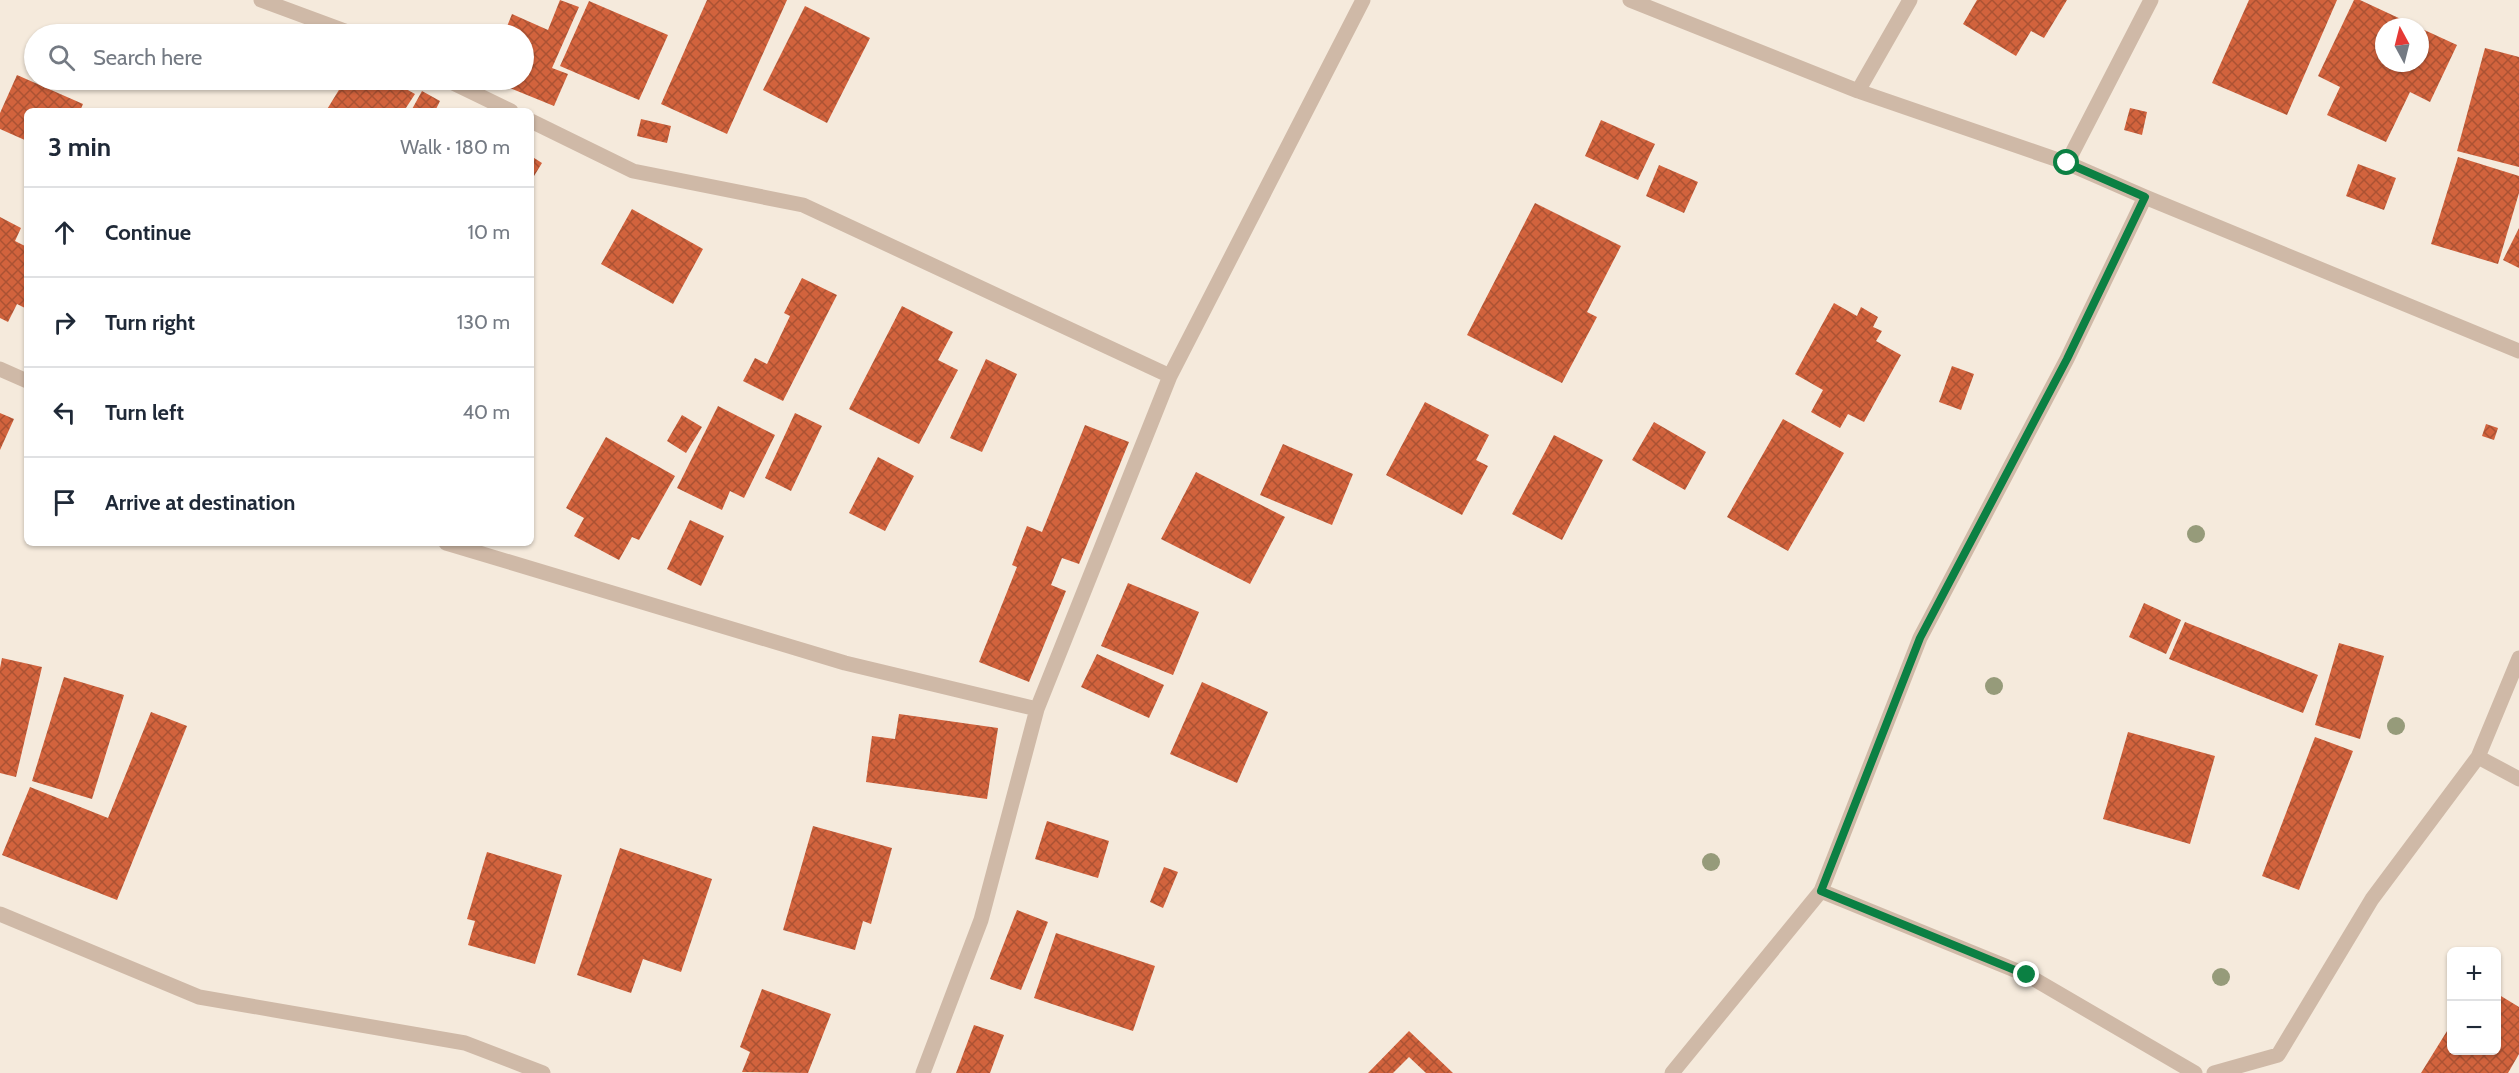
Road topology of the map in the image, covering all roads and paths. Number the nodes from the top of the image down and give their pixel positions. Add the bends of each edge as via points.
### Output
1 (261, 0) edge
2 (1363, 0) edge
3 (1630, 0) edge
4 (1910, 0) edge
5 (2151, 0) edge
6 (325, 24) edge
7 (468, 90) edge
8 (1858, 91) junction
9 (505, 108) edge
10 (534, 122) edge
11 (2067, 163) junction
12 (2145, 197) junction
13 (2519, 351) edge
14 (0, 369) edge
15 (1170, 376) junction
16 (24, 380) edge
17 (456, 546) edge
18 (2519, 658) edge
19 (1037, 709) junction
20 (2478, 757) junction
21 (2519, 778) edge
22 (1821, 891) junction
23 (0, 914) edge
24 (543, 1073) edge
25 (923, 1073) edge
26 (1672, 1073) edge
27 (2195, 1073) edge
28 (2214, 1073) edge

1 - 6 street
2 - 15 street
3 - 8 street
4 - 8 street
5 - 11 street
7 - 9 street
8 - 11 street
10 - 15 street via 633,171 802,205
11 - 12 street
12 - 13 street
12 - 22 street via 2067,359 1920,638
14 - 16 street
15 - 19 street
17 - 19 street via 845,663
18 - 20 street
19 - 25 street via 981,920
20 - 21 street
20 - 28 street via 2372,899 2278,1055
22 - 26 street
22 - 27 street via 2027,975
23 - 24 street via 199,997 465,1043

